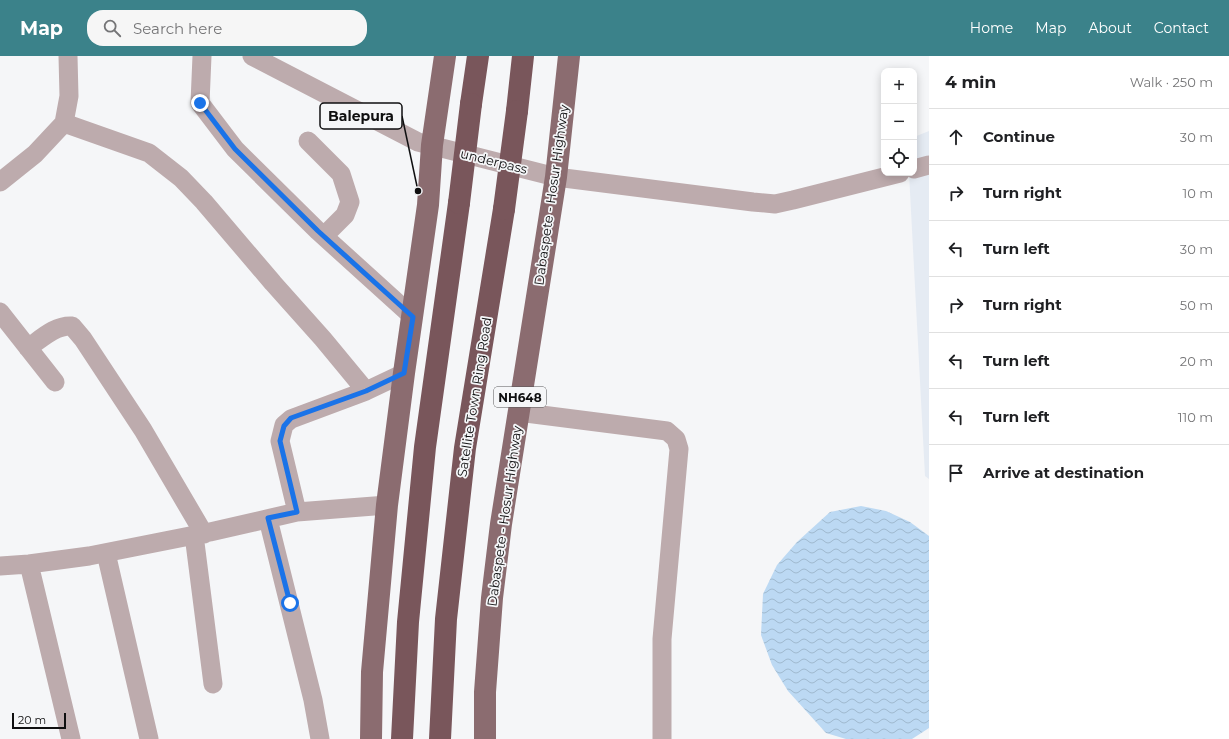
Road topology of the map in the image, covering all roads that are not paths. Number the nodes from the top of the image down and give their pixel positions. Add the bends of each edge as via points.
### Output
1 (68, 56) edge
2 (202, 56) edge
3 (252, 56) edge
4 (445, 56) edge
5 (478, 56) edge
6 (523, 56) edge
7 (569, 56) edge
8 (64, 123) junction
9 (308, 141) dead end
10 (432, 145) junction
11 (929, 166) edge
12 (917, 168) edge
13 (888, 176) edge
14 (556, 177) junction
15 (0, 182) edge
16 (324, 236) junction
17 (0, 312) edge
18 (413, 317) junction
19 (28, 348) junction
20 (404, 373) junction
21 (55, 382) dead end
22 (366, 391) junction
23 (518, 412) junction
24 (387, 504) junction
25 (297, 512) junction
26 (268, 518) junction
27 (199, 535) junction
28 (106, 553) junction
29 (29, 564) junction
30 (0, 566) edge
31 (213, 684) dead end
32 (71, 739) edge
33 (149, 739) edge
34 (320, 739) edge
35 (371, 739) edge
36 (402, 739) edge
37 (440, 739) edge
38 (485, 739) edge
39 (662, 739) edge

1 - 8 street via 69,96
2 - 16 street via 200,103 235,149
3 - 10 street, underpass via 418,142
4 - 10 main road
5 - 36 highway, bridge via 424,447 408,622
6 - 37 highway, Satellite Town Ring Road / NH648, bridge via 504,209 464,448 446,619
7 - 14 main road, Dabaspete - Hosur Highway / NH648
8 - 15 street via 35,154
8 - 22 street via 149,153 181,178
9 - 16 street via 341,174 350,202 345,215
10 - 14 street, underpass
10 - 18 main road via 428,205
11 - 12 street
13 - 14 street, underpass via 775,204
14 - 23 main road, Dabaspete - Hosur Highway / NH648
16 - 18 street
17 - 19 street
18 - 20 main road
19 - 21 street
19 - 27 street via 54,330 72,326 143,430
20 - 22 street
20 - 24 main road
22 - 25 street via 291,418 284,426 280,441
23 - 38 main road, Dabaspete - Hosur Highway / NH648 via 500,524 492,598 484,692
23 - 39 street via 667,431 676,439 679,449 662,639
24 - 25 street
24 - 35 main road via 372,672
25 - 26 street
26 - 27 street
26 - 34 street via 313,700
27 - 28 street
27 - 31 street
28 - 29 street
28 - 33 street
29 - 30 street
29 - 32 street

